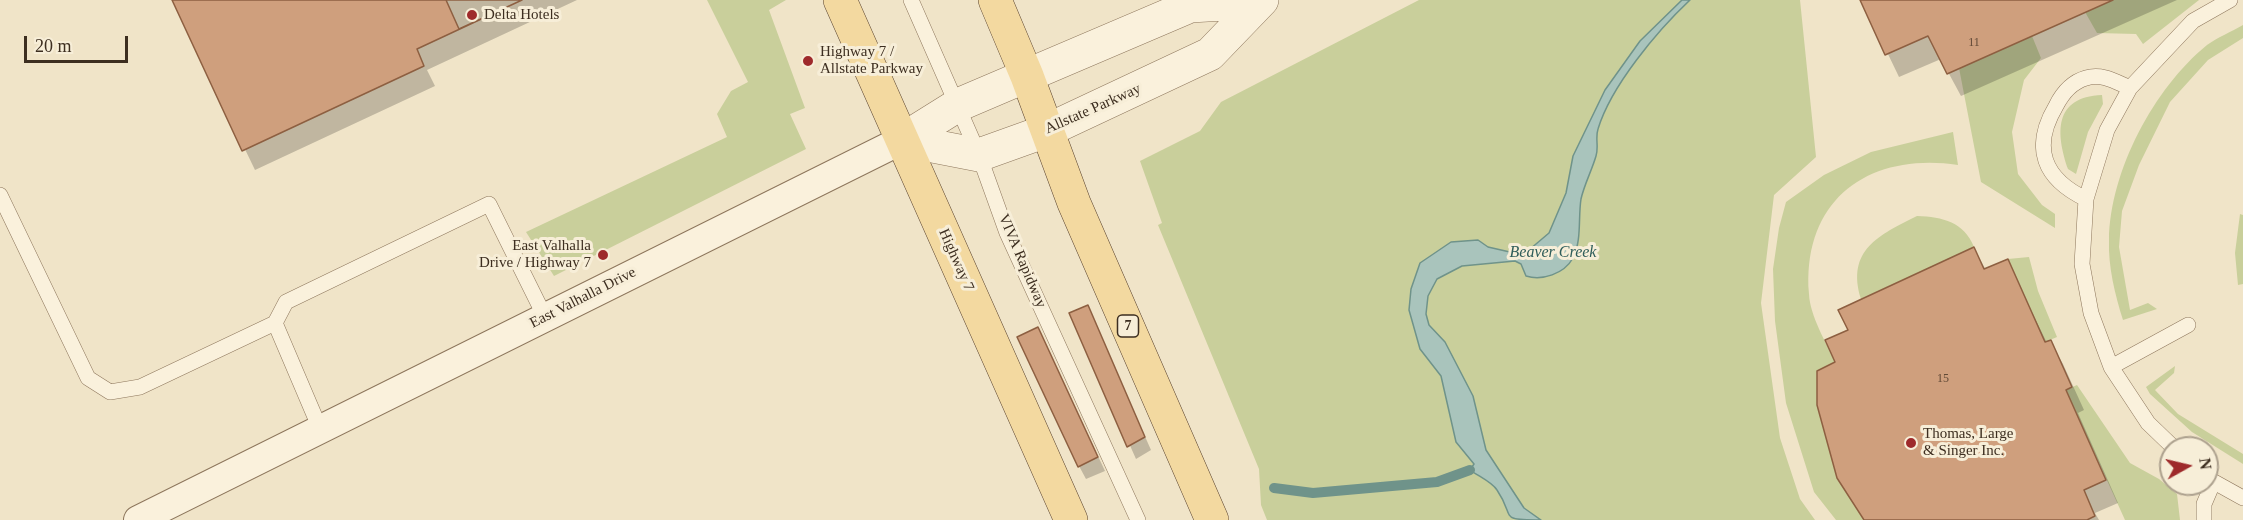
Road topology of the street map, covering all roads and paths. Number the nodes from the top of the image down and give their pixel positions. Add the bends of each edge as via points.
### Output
1 (840, 0) edge
2 (911, 0) edge
3 (994, 0) edge
4 (2229, 0) edge
5 (1261, 1) edge
6 (1027, 76) junction
7 (2130, 88) junction
8 (958, 105) junction
9 (1046, 131) junction
10 (902, 140) junction
11 (979, 155) junction
12 (0, 195) edge
13 (2086, 199) junction
14 (545, 317) junction
15 (275, 323) junction
16 (2188, 325) dead end
17 (2111, 367) junction
18 (321, 431) junction
19 (2162, 436) edge
20 (2219, 485) edge
21 (2206, 496) edge
22 (2243, 498) edge
23 (138, 520) edge
24 (1071, 520) edge
25 (1138, 520) edge
26 (1212, 520) edge
27 (2204, 520) edge

1 - 10 main road, Highway 7
2 - 8 lane, VIVA Rapidway
3 - 6 main road, 7
4 - 7 lane via 2193,21
5 - 6 street, Allstate Parkway via 1190,6
5 - 9 street, Allstate Parkway via 1210,54
6 - 8 street, East Valhalla Drive
6 - 9 main road, 7
7 - 13 lane via 2107,130
7 - 13 lane via 2106,77 2086,78 2061,96 2051,114 2043,136 2049,170 2066,189
8 - 10 street, East Valhalla Drive
8 - 11 lane, VIVA Rapidway
9 - 11 street, Allstate Parkway
9 - 26 main road, 7
10 - 11 street
10 - 14 street, East Valhalla Drive
10 - 24 main road, Highway 7
11 - 25 lane, VIVA Rapidway via 1007,233
12 - 15 lane via 88,378 111,392 140,387
13 - 17 lane via 2082,264 2091,313
14 - 15 lane via 489,204 286,302
14 - 18 street, East Valhalla Drive
15 - 18 lane
16 - 17 lane
17 - 19 lane via 2148,423
18 - 23 street, East Valhalla Drive
20 - 22 lane
21 - 27 lane

